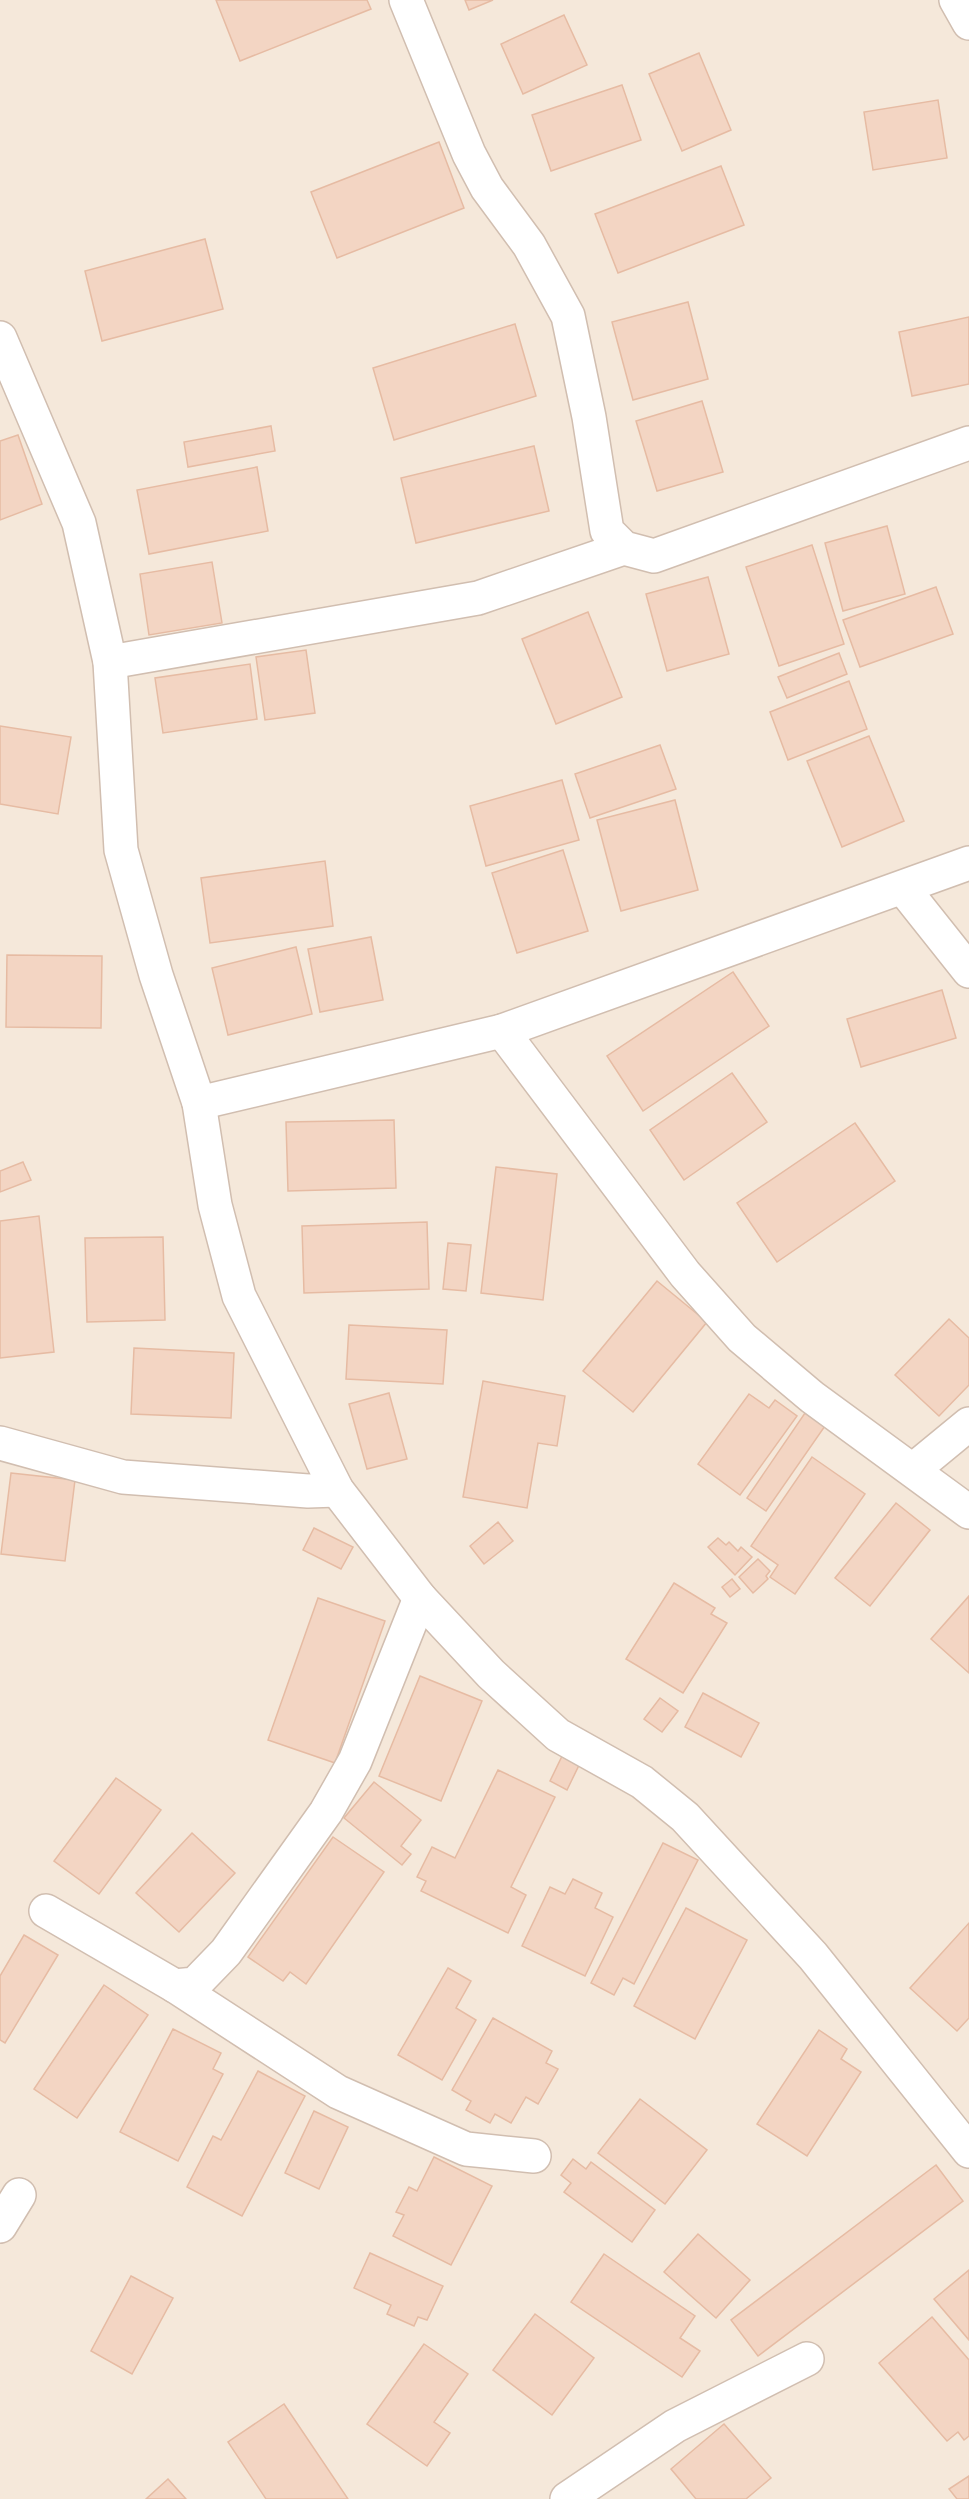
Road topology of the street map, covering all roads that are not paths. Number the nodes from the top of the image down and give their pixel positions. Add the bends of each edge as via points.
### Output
1 (406, 0) edge
2 (956, 0) edge
3 (969, 23) edge
4 (0, 338) edge
5 (969, 443) edge
6 (624, 548) junction
7 (110, 662) junction
8 (969, 864) edge
9 (903, 888) junction
10 (969, 971) edge
11 (502, 1031) junction
12 (199, 1103) junction
13 (969, 1424) edge
14 (0, 1443) edge
15 (913, 1470) junction
16 (337, 1490) junction
17 (969, 1512) edge
18 (420, 1598) junction
19 (46, 1911) dead end
20 (175, 1986) junction
21 (969, 2151) edge
22 (534, 2156) dead end
23 (18, 2194) dead end
24 (0, 2226) edge
25 (807, 2359) dead end
26 (567, 2499) edge

1 - 6 street via 469,154 487,188 529,245 567,316 590,417 607,531
2 - 3 street
4 - 7 street via 79,523
5 - 6 street via 654,556
6 - 7 street via 478,598
7 - 12 street via 121,850 156,975
8 - 9 street
9 - 10 street
9 - 11 street
11 - 12 street
11 - 15 street via 685,1274 742,1338 812,1397
12 - 16 street via 215,1205 239,1296
13 - 15 street
14 - 16 street via 123,1477
15 - 17 street
16 - 18 street
18 - 20 street via 355,1761 326,1812 226,1952 195,1984
18 - 21 street via 491,1674 558,1735 642,1782 685,1816 813,1956
19 - 20 street
20 - 22 street via 338,2092 466,2149
23 - 24 street
25 - 26 street via 675,2426

